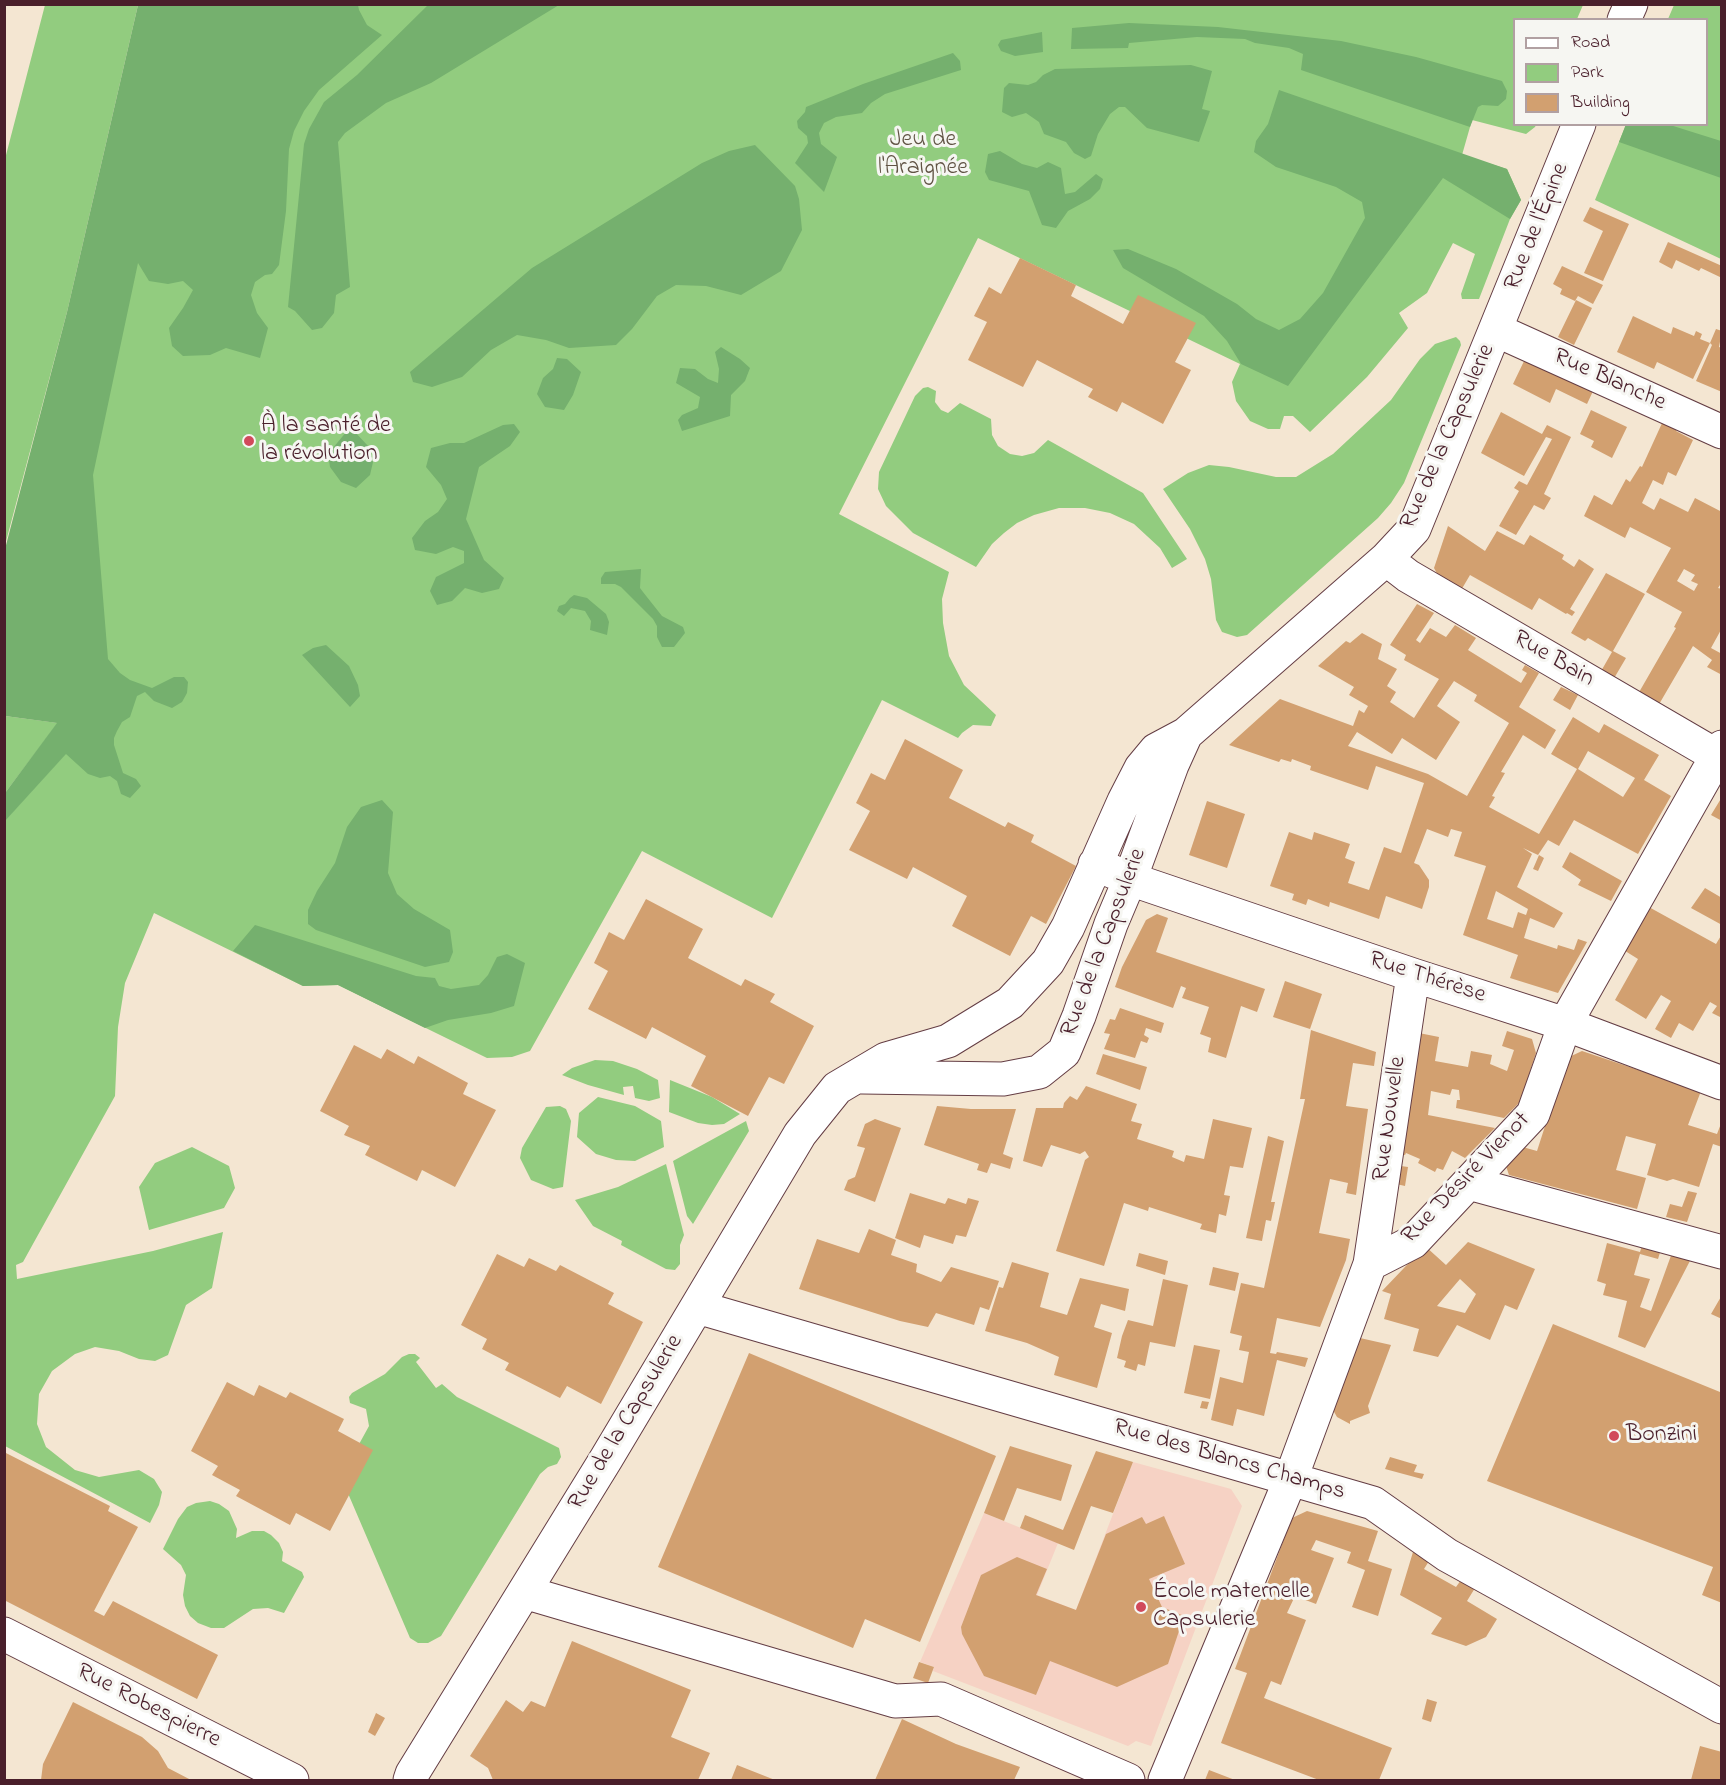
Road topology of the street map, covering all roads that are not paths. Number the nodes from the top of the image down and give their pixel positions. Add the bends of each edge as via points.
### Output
1 (1631, 4) edge
2 (1625, 18) edge
3 (1578, 126) edge
4 (1496, 330) junction
5 (1722, 432) edge
6 (1386, 559) junction
7 (1186, 734) junction
8 (1720, 754) edge
9 (1095, 864) junction
10 (1130, 879) junction
11 (1413, 975) junction
12 (1565, 1023) junction
13 (856, 1077) junction
14 (1722, 1083) edge
15 (1469, 1183) junction
16 (1722, 1252) edge
17 (1370, 1264) junction
18 (697, 1307) junction
19 (1290, 1478) junction
20 (524, 1592) junction
21 (4, 1634) edge
22 (1722, 1707) edge
23 (292, 1780) edge
24 (410, 1780) edge
25 (1128, 1780) edge
26 (1165, 1780) edge

1 - 2 street
3 - 4 street, Rue de l'Épine
4 - 5 street, Rue Blanche
4 - 6 street, Rue de la Capsulerie via 1414,529
6 - 7 street, Rue de la Capsulerie
6 - 8 street, Rue Bain via 1408,576
7 - 9 street, Rue de la Capsulerie via 1156,750 1142,768
7 - 10 street, Rue de la Capsulerie
8 - 12 street, Rue Désiré Vienot
9 - 10 street, Rue Thérèse
9 - 13 street, Rue de la Capsulerie via 1048,962 1010,1003 948,1041 886,1059
10 - 11 street, Rue Thérèse
10 - 13 street, Rue de la Capsulerie via 1064,1052 1039,1072 1003,1079
11 - 12 street, Rue Thérèse
11 - 17 street, Rue Nouvelle
12 - 14 street, Rue Thérèse
12 - 15 street, Rue Désiré Vienot via 1533,1114
13 - 18 street, Rue de la Capsulerie via 837,1088 800,1134
15 - 16 street
15 - 17 street, Rue Désiré Vienot via 1413,1242
17 - 19 street
18 - 19 street, Rue des Blancs Champs
18 - 20 street, Rue de la Capsulerie
19 - 22 street, Rue des Blancs Champs via 1373,1503 1448,1555
19 - 26 street
20 - 24 street, Rue de la Capsulerie
20 - 25 street via 895,1701 941,1699
21 - 23 street, Rue Robespierre

